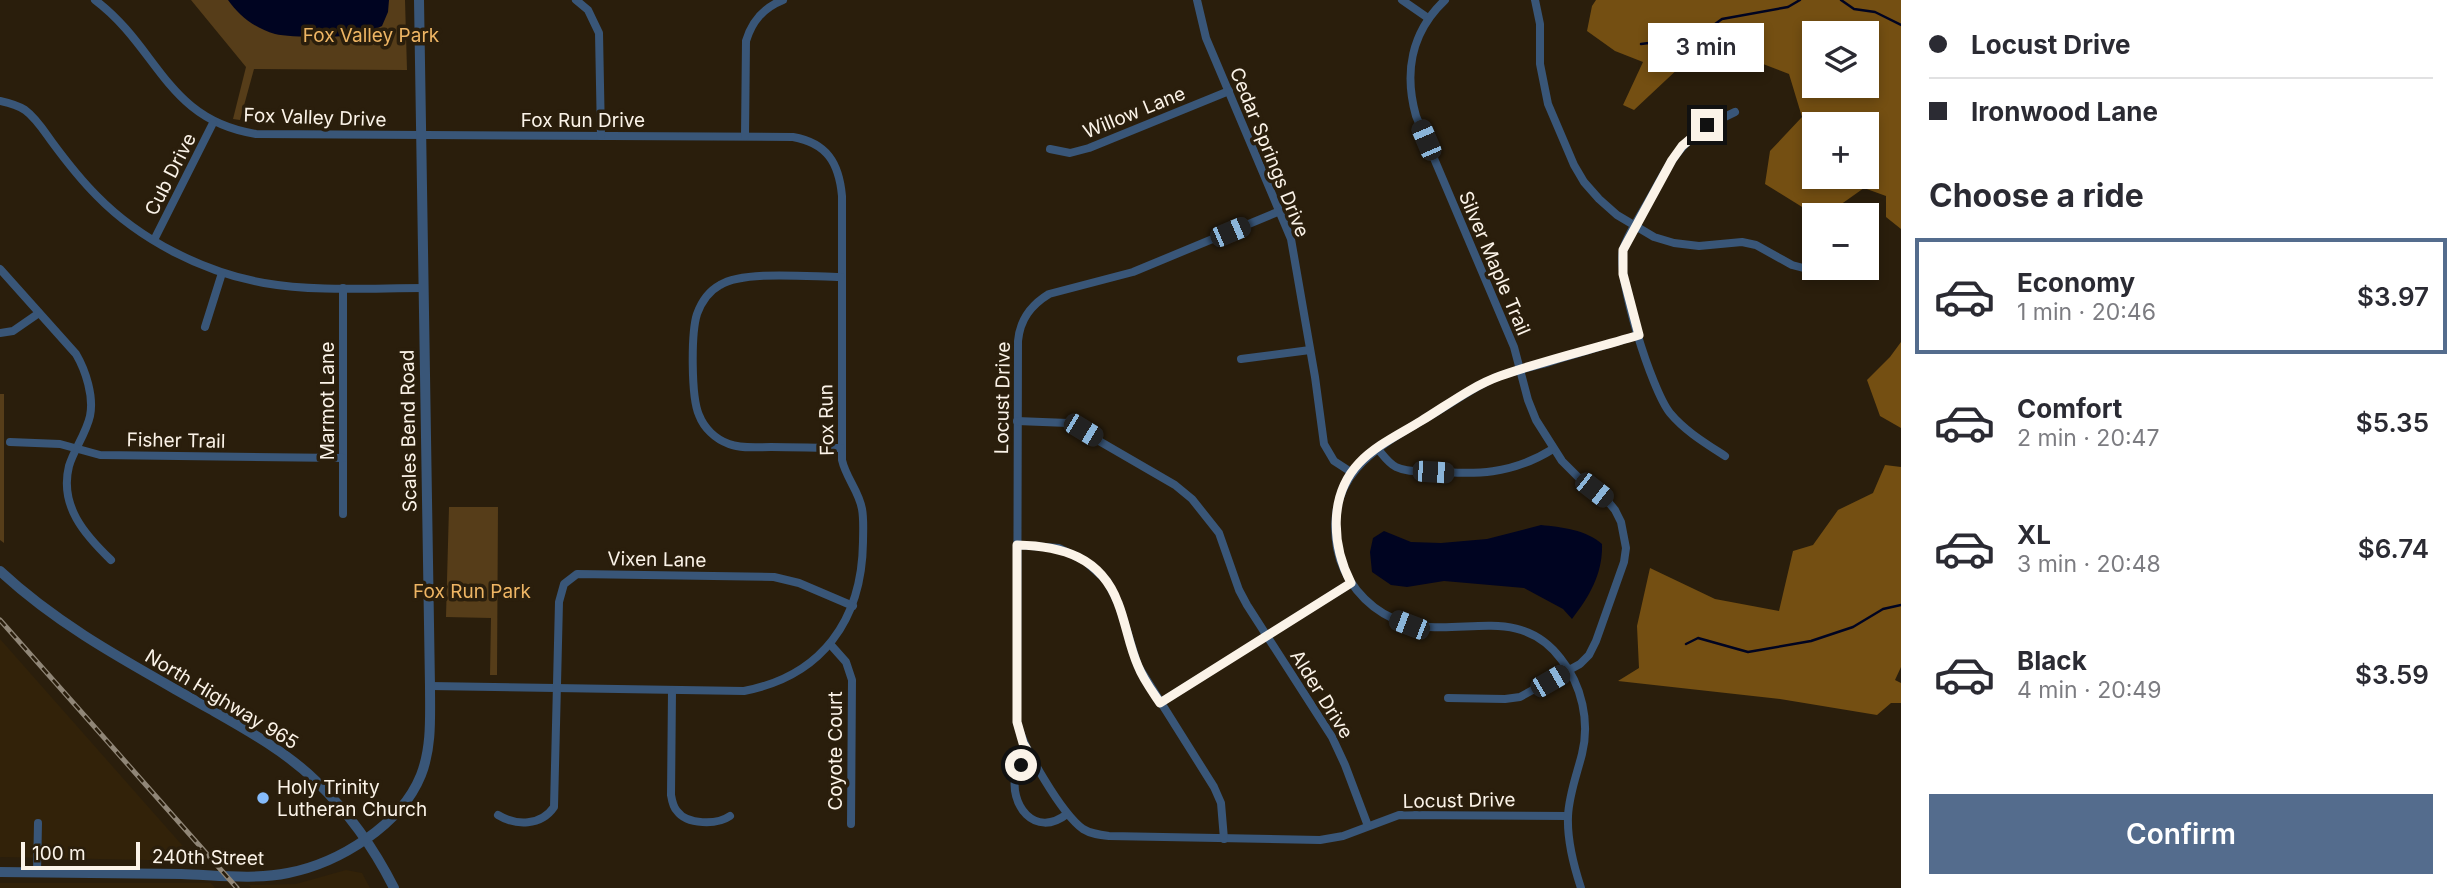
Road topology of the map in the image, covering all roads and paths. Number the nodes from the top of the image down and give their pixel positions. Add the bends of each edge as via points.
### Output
1 (95, 0) edge
2 (419, 0) edge
3 (576, 0) edge
4 (783, 0) edge
5 (1197, 0) edge
6 (1402, 0) edge
7 (1445, 0) edge
8 (1535, 0) edge
9 (1428, 18) junction
10 (1229, 91) junction
11 (0, 101) edge
12 (1735, 112) dead end
13 (213, 122) junction
14 (421, 135) junction
15 (601, 136) junction
16 (745, 136) junction
17 (1050, 149) dead end
18 (1280, 211) junction
19 (1634, 226) junction
20 (155, 240) junction
21 (1802, 268) edge
22 (0, 269) edge
23 (222, 272) junction
24 (841, 277) junction
25 (343, 288) junction
26 (424, 288) junction
27 (39, 313) junction
28 (205, 327) dead end
29 (0, 333) edge
30 (1639, 335) junction
31 (1310, 350) junction
32 (1241, 359) dead end
33 (1521, 370) junction
34 (1017, 421) junction
35 (10, 442) dead end
36 (841, 448) junction
37 (1377, 448) junction
38 (76, 449) junction
39 (1553, 449) junction
40 (1725, 456) dead end
41 (343, 458) junction
42 (1351, 472) junction
43 (343, 513) dead end
44 (1017, 545) junction
45 (111, 559) dead end
46 (0, 571) edge
47 (1351, 583) junction
48 (853, 606) junction
49 (1267, 635) junction
50 (830, 644) junction
51 (1569, 671) junction
52 (430, 686) junction
53 (558, 688) junction
54 (672, 691) junction
55 (1448, 698) dead end
56 (1160, 703) junction
57 (1032, 758) junction
58 (1067, 814) junction
59 (498, 815) dead end
60 (730, 816) dead end
61 (1568, 816) junction
62 (38, 823) dead end
63 (851, 824) dead end
64 (1368, 826) junction
65 (365, 838) junction
66 (1224, 839) junction
67 (0, 872) edge
68 (37, 873) junction
69 (394, 888) edge
70 (1580, 888) edge

1 - 13 street, Fox Valley Drive via 118,20 186,104
2 - 14 street, Scales Bend Road
3 - 15 street via 588,10 599,33
4 - 16 street via 766,9 749,31
5 - 10 street, Cedar Springs Drive via 1206,38
6 - 9 street
7 - 9 street, Silver Maple Trail
8 - 19 street via 1542,82 1569,153 1599,199
9 - 33 street, Silver Maple Trail via 1411,62 1411,99
10 - 17 street, Willow Lane via 1089,148 1070,153
10 - 18 street, Cedar Springs Drive
11 - 20 street via 26,111 98,197
12 - 19 street via 1707,125 1682,146
13 - 14 street, Fox Valley Drive via 256,134
13 - 20 street, Cub Drive
14 - 15 street, Fox Run Drive
14 - 26 street, Scales Bend Road
15 - 16 street, Fox Run Drive
16 - 24 street, Fox Run via 804,139 832,159 841,179
18 - 31 street, Cedar Springs Drive via 1296,259
18 - 34 street, Locust Drive via 1133,272 1038,301 1019,329
19 - 21 street via 1674,243 1756,244
19 - 30 street via 1622,262
20 - 23 street
22 - 27 street
23 - 25 street via 284,285
23 - 28 street
24 - 36 street, Fox Run
24 - 36 street via 739,278 720,285 696,317 694,367 696,406 705,426 718,439 738,446
25 - 26 street
25 - 41 street, Marmot Lane
26 - 52 street, Scales Bend Road
27 - 29 street via 13,331
27 - 38 street via 83,366 90,414
30 - 33 street
30 - 40 street via 1654,385 1669,412 1690,433
31 - 32 street
31 - 42 street, Cedar Springs Drive via 1324,444 1334,461
33 - 37 street via 1489,380
33 - 39 street, Silver Maple Trail via 1536,420
34 - 44 street, Locust Drive
34 - 49 street, Alder Drive via 1068,423 1192,499 1219,533 1239,590
35 - 38 street, Fisher Trail via 46,442
36 - 48 street, Fox Run via 844,471 859,496 863,518 862,572
37 - 39 street via 1398,468 1460,474 1513,468
37 - 42 street
38 - 41 street, Fisher Trail via 100,454
38 - 45 street via 68,479 71,507 90,540
39 - 51 street, Silver Maple Trail via 1615,510 1626,548 1596,641 1589,655
41 - 43 street, Marmot Lane
42 - 47 street via 1341,494 1336,524 1339,554
44 - 56 street via 1066,551 1107,581 1138,666
44 - 57 street, Locust Drive via 1017,722
46 - 65 street, North Highway 965 via 71,628 286,756 331,796
47 - 49 street
47 - 51 street via 1370,604 1409,625 1440,629 1497,625 1527,631 1552,648
48 - 50 street, Fox Run
48 - 53 street, Vixen Lane via 774,577 577,574 561,591
49 - 56 street
49 - 64 street, Alder Drive via 1332,737
50 - 54 street, Fox Run via 789,677 760,688
50 - 63 street, Coyote Court via 846,662 852,680
51 - 55 street, Silver Maple Trail via 1520,697
51 - 61 street via 1583,706 1585,733
52 - 53 street, Fox Run
52 - 65 street, Scales Bend Road via 428,752 421,776 403,805
53 - 54 street, Fox Run
53 - 59 street, Vixen Lane via 554,807 535,822 509,822
54 - 60 street via 671,795 675,809 691,821 722,821
56 - 66 street via 1214,787 1221,803
57 - 58 street, Locust Drive
57 - 58 street via 1016,772 1013,791 1017,803 1042,823
58 - 66 street, Locust Drive via 1086,831 1109,836
61 - 64 street, Locust Drive via 1411,814
61 - 70 street
62 - 68 street
64 - 66 street, Locust Drive via 1332,839
65 - 68 street, 240th Street via 317,865 276,875
65 - 69 street, North Highway 965
67 - 68 street, 240th Street

